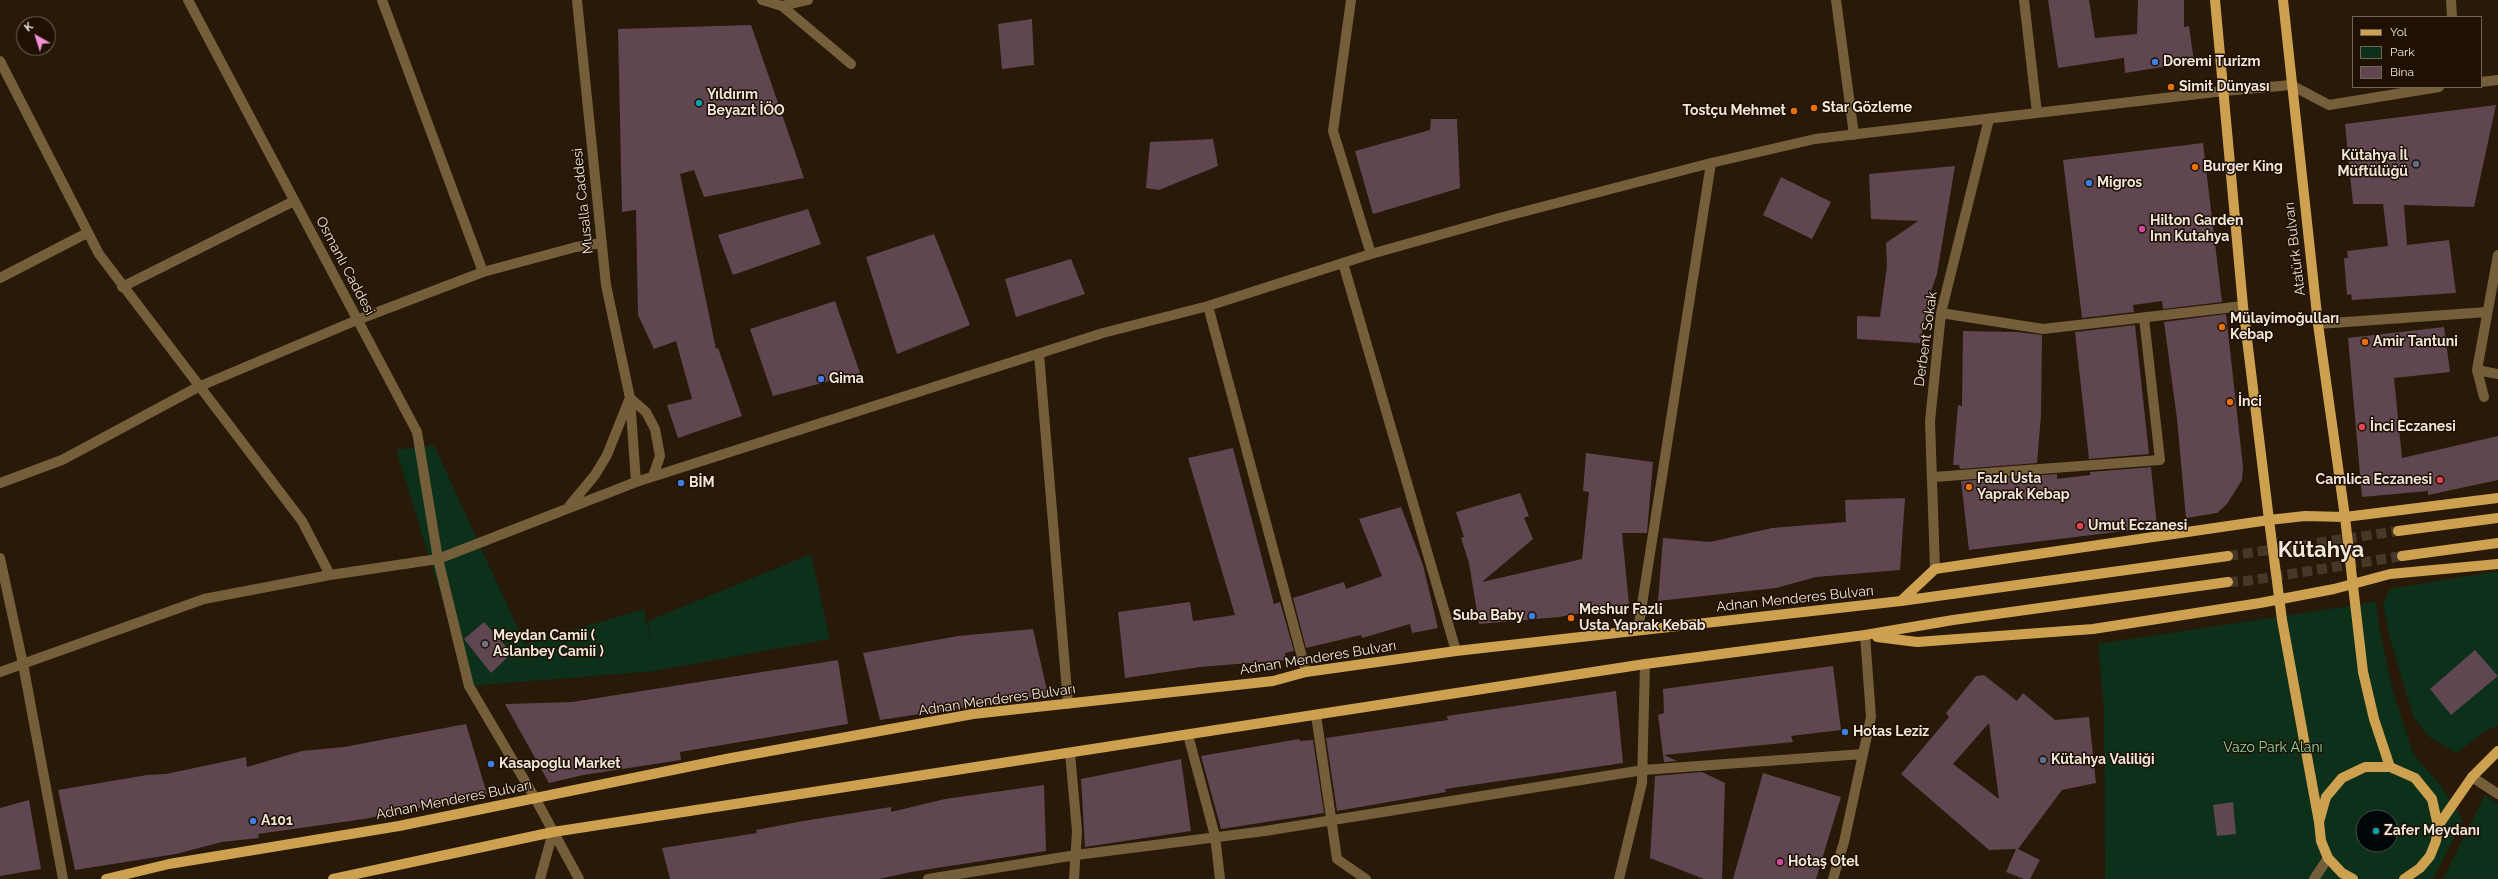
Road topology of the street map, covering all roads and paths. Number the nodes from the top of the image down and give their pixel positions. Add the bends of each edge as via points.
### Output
1 (188, 0) edge
2 (382, 0) edge
3 (577, 0) edge
4 (762, 0) edge
5 (808, 0) edge
6 (1351, 0) edge
7 (1836, 0) edge
8 (2024, 0) edge
9 (2214, 0) edge
10 (2283, 0) edge
11 (2451, 0) edge
12 (782, 6) junction
13 (2452, 16) edge
14 (0, 61) edge
15 (851, 64) dead end
16 (2498, 80) edge
17 (2482, 82) edge
18 (2291, 85) junction
19 (2433, 88) edge
20 (2224, 91) junction
21 (2037, 113) junction
22 (1990, 119) junction
23 (1854, 135) junction
24 (1711, 163) junction
25 (294, 201) junction
26 (87, 233) junction
27 (602, 243) junction
28 (1371, 254) junction
29 (2498, 255) edge
30 (1344, 263) junction
31 (483, 272) junction
32 (0, 278) edge
33 (122, 287) junction
34 (1208, 306) junction
35 (2243, 306) junction
36 (2487, 312) junction
37 (1941, 313) junction
38 (2144, 318) junction
39 (357, 320) junction
40 (2318, 324) junction
41 (1039, 354) junction
42 (2477, 370) junction
43 (2498, 374) edge
44 (198, 388) junction
45 (2484, 396) dead end
46 (630, 398) junction
47 (653, 476) junction
48 (1934, 477) junction
49 (636, 482) junction
50 (0, 483) edge
51 (2498, 498) edge
52 (567, 508) junction
53 (2345, 517) junction
54 (2498, 518) edge
55 (2269, 520) junction
56 (2398, 531) tunnel mouth
57 (2498, 543) edge
58 (2228, 556) tunnel mouth
59 (2402, 556) tunnel mouth
60 (0, 558) edge
61 (438, 559) junction
62 (2498, 564) edge
63 (1935, 569) junction
64 (330, 576) junction
65 (2228, 582) tunnel mouth
66 (2353, 582) junction
67 (2280, 600) junction
68 (1901, 601) junction
69 (1638, 630) junction
70 (1865, 635) junction
71 (1456, 651) junction
72 (23, 664) junction
73 (1645, 664) junction
74 (0, 672) edge
75 (1306, 672) junction
76 (1068, 704) junction
77 (1316, 715) junction
78 (1188, 735) junction
79 (2498, 751) edge
80 (1070, 753) junction
81 (1863, 754) junction
82 (2390, 767) junction
83 (1643, 770) junction
84 (2472, 778) junction
85 (2498, 794) edge
86 (535, 798) junction
87 (1332, 820) junction
88 (2319, 822) junction
89 (2438, 826) junction
90 (553, 832) junction
91 (1215, 836) junction
92 (1076, 855) junction
93 (2328, 858) junction
94 (2420, 868) junction
95 (2342, 876) edge
96 (63, 879) edge
97 (106, 879) edge
98 (333, 879) edge
99 (540, 879) edge
100 (579, 879) edge
101 (928, 879) edge
102 (1074, 879) edge
103 (1220, 879) edge
104 (1366, 879) edge
105 (1619, 879) edge
106 (1832, 879) edge
107 (2314, 879) edge
108 (2353, 879) edge
109 (2404, 879) edge
110 (2416, 879) edge

1 - 25 street, Osmanlı Caddesi
2 - 31 street
3 - 27 street, Musalla Caddesi
4 - 12 street
5 - 12 street
6 - 28 street via 1333,131
7 - 23 street
8 - 21 street
9 - 20 main road
10 - 18 main road, Atatürk Bulvarı
11 - 13 street
12 - 15 street
14 - 26 street
16 - 17 street
18 - 19 street via 2328,105
18 - 20 street
18 - 40 main road, Atatürk Bulvarı
20 - 21 street
20 - 35 main road
21 - 22 street
22 - 23 street
22 - 37 street, Derbent Sokak
23 - 24 street via 1815,139
24 - 28 street
24 - 69 street
25 - 33 street
25 - 39 street, Osmanlı Caddesi
26 - 32 street
26 - 33 street
27 - 31 street via 576,247
27 - 46 street, Musalla Caddesi via 606,285
28 - 30 street
29 - 36 street
30 - 34 street
30 - 71 street
31 - 39 street
33 - 44 street
34 - 41 street via 1103,333
34 - 75 street
35 - 38 street
35 - 55 main road
36 - 40 street
36 - 42 street
37 - 38 street via 2044,329
37 - 48 street, Derbent Sokak via 1930,421
38 - 48 street via 2160,460
39 - 44 street
39 - 61 street, Osmanlı Caddesi via 417,432
40 - 53 main road, Atatürk Bulvarı
41 - 47 street
41 - 76 street
42 - 43 street
42 - 45 street
44 - 50 street via 62,460
44 - 64 street via 302,521
46 - 47 street via 646,412 655,429 660,456
46 - 49 street, Musalla Caddesi
46 - 52 street via 603,462 581,494
47 - 49 street
48 - 63 street, Derbent Sokak
49 - 52 street
51 - 53 main road
52 - 61 street
53 - 55 main road via 2305,516
53 - 66 main road, Atatürk Bulvarı
54 - 56 main road
55 - 63 main road
55 - 67 main road
57 - 59 main road
58 - 68 main road, Adnan Menderes Bulvarı
60 - 72 street
61 - 64 street
61 - 86 street, Osmanlı Caddesi via 469,686
62 - 66 main road via 2390,574
63 - 68 main road
64 - 72 street via 204,599
65 - 70 main road via 1953,620
66 - 67 main road via 2334,589
66 - 82 main road, Atatürk Bulvarı via 2363,672 2374,719
67 - 70 main road via 2093,629 1917,642
67 - 88 main road
68 - 69 main road, Adnan Menderes Bulvarı
69 - 71 main road, Adnan Menderes Bulvarı
70 - 73 main road
70 - 81 street via 1871,717
71 - 75 main road, Adnan Menderes Bulvarı
72 - 74 street
72 - 96 street
73 - 77 main road
73 - 83 street
75 - 76 main road, Adnan Menderes Bulvarı via 1273,681
76 - 86 main road, Adnan Menderes Bulvarı via 973,714
77 - 78 main road
77 - 87 street
78 - 80 main road
78 - 91 street
79 - 84 main road
80 - 90 main road
80 - 92 street via 1077,831
81 - 83 street
81 - 106 street via 1844,842
82 - 88 main road via 2365,767 2342,778 2326,797
82 - 89 main road via 2415,778 2432,799
83 - 87 street
83 - 105 street
84 - 85 street
84 - 89 main road
86 - 90 street, Osmanlı Caddesi
86 - 97 main road, Adnan Menderes Bulvarı via 399,826 169,864
87 - 91 street
87 - 104 street via 1337,859
88 - 93 main road via 2321,841
89 - 94 main road via 2430,856
90 - 98 main road
90 - 99 street
90 - 100 street, Osmanlı Caddesi
91 - 92 street
91 - 103 street
92 - 101 street
92 - 102 street
93 - 95 main road
93 - 107 street
94 - 109 main road
94 - 110 street
95 - 108 main road

